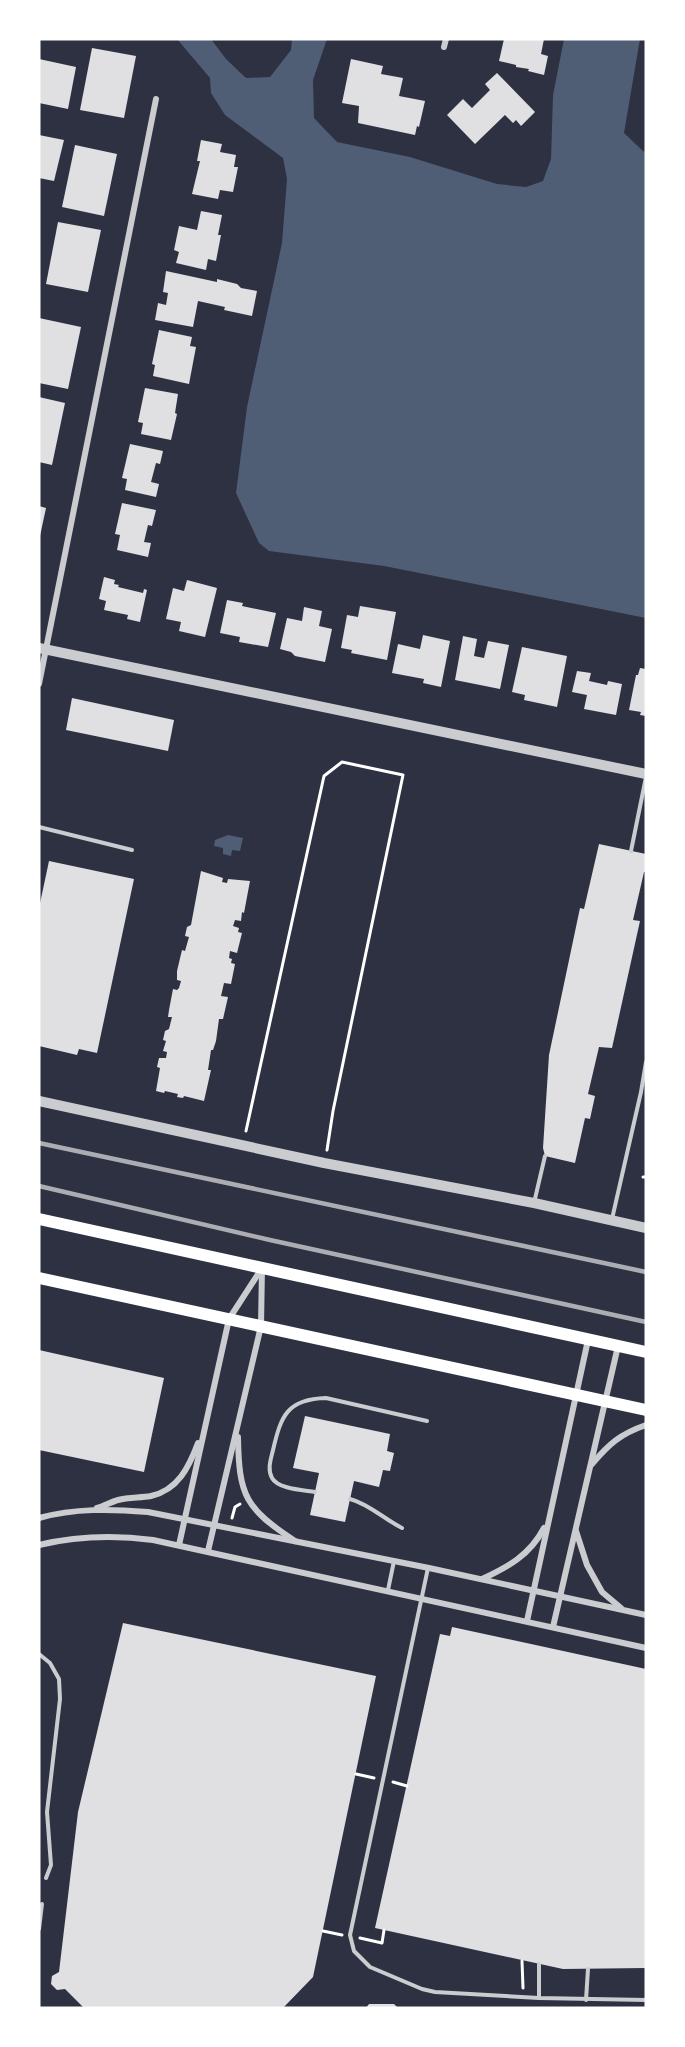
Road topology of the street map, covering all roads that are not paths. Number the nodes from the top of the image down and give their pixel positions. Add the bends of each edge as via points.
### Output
1 (446, 39) edge
2 (444, 47) dead end
3 (156, 99) dead end
4 (43, 649) edge
5 (39, 684) edge
6 (646, 775) edge
7 (39, 827) edge
8 (132, 850) dead end
9 (631, 851) dead end
10 (646, 1062) edge
11 (39, 1101) edge
12 (545, 1156) dead end
13 (534, 1203) junction
14 (39, 1219) edge
15 (611, 1220) junction
16 (646, 1228) edge
17 (262, 1267) junction
18 (39, 1278) edge
19 (229, 1319) junction
20 (261, 1326) junction
21 (588, 1339) junction
22 (618, 1346) junction
23 (646, 1352) edge
24 (576, 1395) junction
25 (605, 1401) junction
26 (646, 1410) edge
27 (427, 1421) dead end
28 (206, 1423) junction
29 (646, 1425) edge
30 (237, 1426) junction
31 (590, 1467) junction
32 (315, 1492) dead end
33 (350, 1499) dead end
34 (93, 1510) junction
35 (39, 1518) edge
36 (185, 1520) junction
37 (549, 1520) junction
38 (214, 1527) junction
39 (402, 1528) dead end
40 (575, 1528) junction
41 (298, 1543) junction
42 (39, 1545) edge
43 (179, 1545) junction
44 (208, 1551) junction
45 (394, 1561) junction
46 (429, 1568) junction
47 (482, 1579) junction
48 (388, 1590) junction
49 (534, 1590) junction
50 (560, 1596) junction
51 (422, 1598) junction
52 (621, 1608) junction
53 (646, 1615) edge
54 (527, 1621) junction
55 (553, 1627) junction
56 (646, 1648) edge
57 (39, 1654) edge
58 (46, 1878) dead end
59 (42, 1905) dead end
60 (39, 1929) edge
61 (539, 1964) dead end
62 (588, 1969) dead end
63 (539, 1998) junction
64 (586, 2000) junction
65 (646, 2000) edge

1 - 2 street
3 - 4 street
4 - 5 street
4 - 6 street
6 - 9 lane
7 - 8 lane
10 - 15 lane
11 - 13 street via 324,1163
12 - 13 lane
13 - 15 street
14 - 17 main road
15 - 16 street
17 - 19 street
17 - 20 street
17 - 21 main road
18 - 19 main road
19 - 20 main road
19 - 28 street
20 - 24 main road
20 - 30 street
21 - 22 main road
21 - 24 street
22 - 23 main road
22 - 25 street
24 - 25 main road
24 - 37 street
25 - 26 main road
25 - 31 street
27 - 32 lane via 326,1398 296,1403 279,1424 269,1466 272,1478 280,1485
28 - 34 street via 189,1465 170,1488 153,1495 120,1499
28 - 36 street
29 - 31 street via 611,1443
30 - 38 street
30 - 41 street via 238,1462 248,1501 267,1523
31 - 40 street
33 - 39 lane
34 - 35 street
34 - 36 street via 148,1512
36 - 38 street
36 - 43 street
37 - 47 street via 530,1550
37 - 49 street
38 - 41 street
38 - 44 street
40 - 50 street
40 - 52 street via 587,1565 602,1592
41 - 45 street
42 - 43 street via 123,1536
43 - 44 street
44 - 48 street
45 - 46 street
45 - 48 lane
46 - 47 street
46 - 51 lane
47 - 49 street
48 - 51 street
49 - 50 street
49 - 54 street
50 - 52 street
50 - 55 street
51 - 54 street
51 - 63 lane via 350,1935 354,1951 370,1966 422,1989
52 - 53 street
54 - 55 street
55 - 56 street
57 - 58 lane via 50,1663 58,1679 60,1699 47,1812 51,1865
59 - 60 lane
61 - 63 lane
62 - 64 lane
63 - 64 lane
64 - 65 lane

